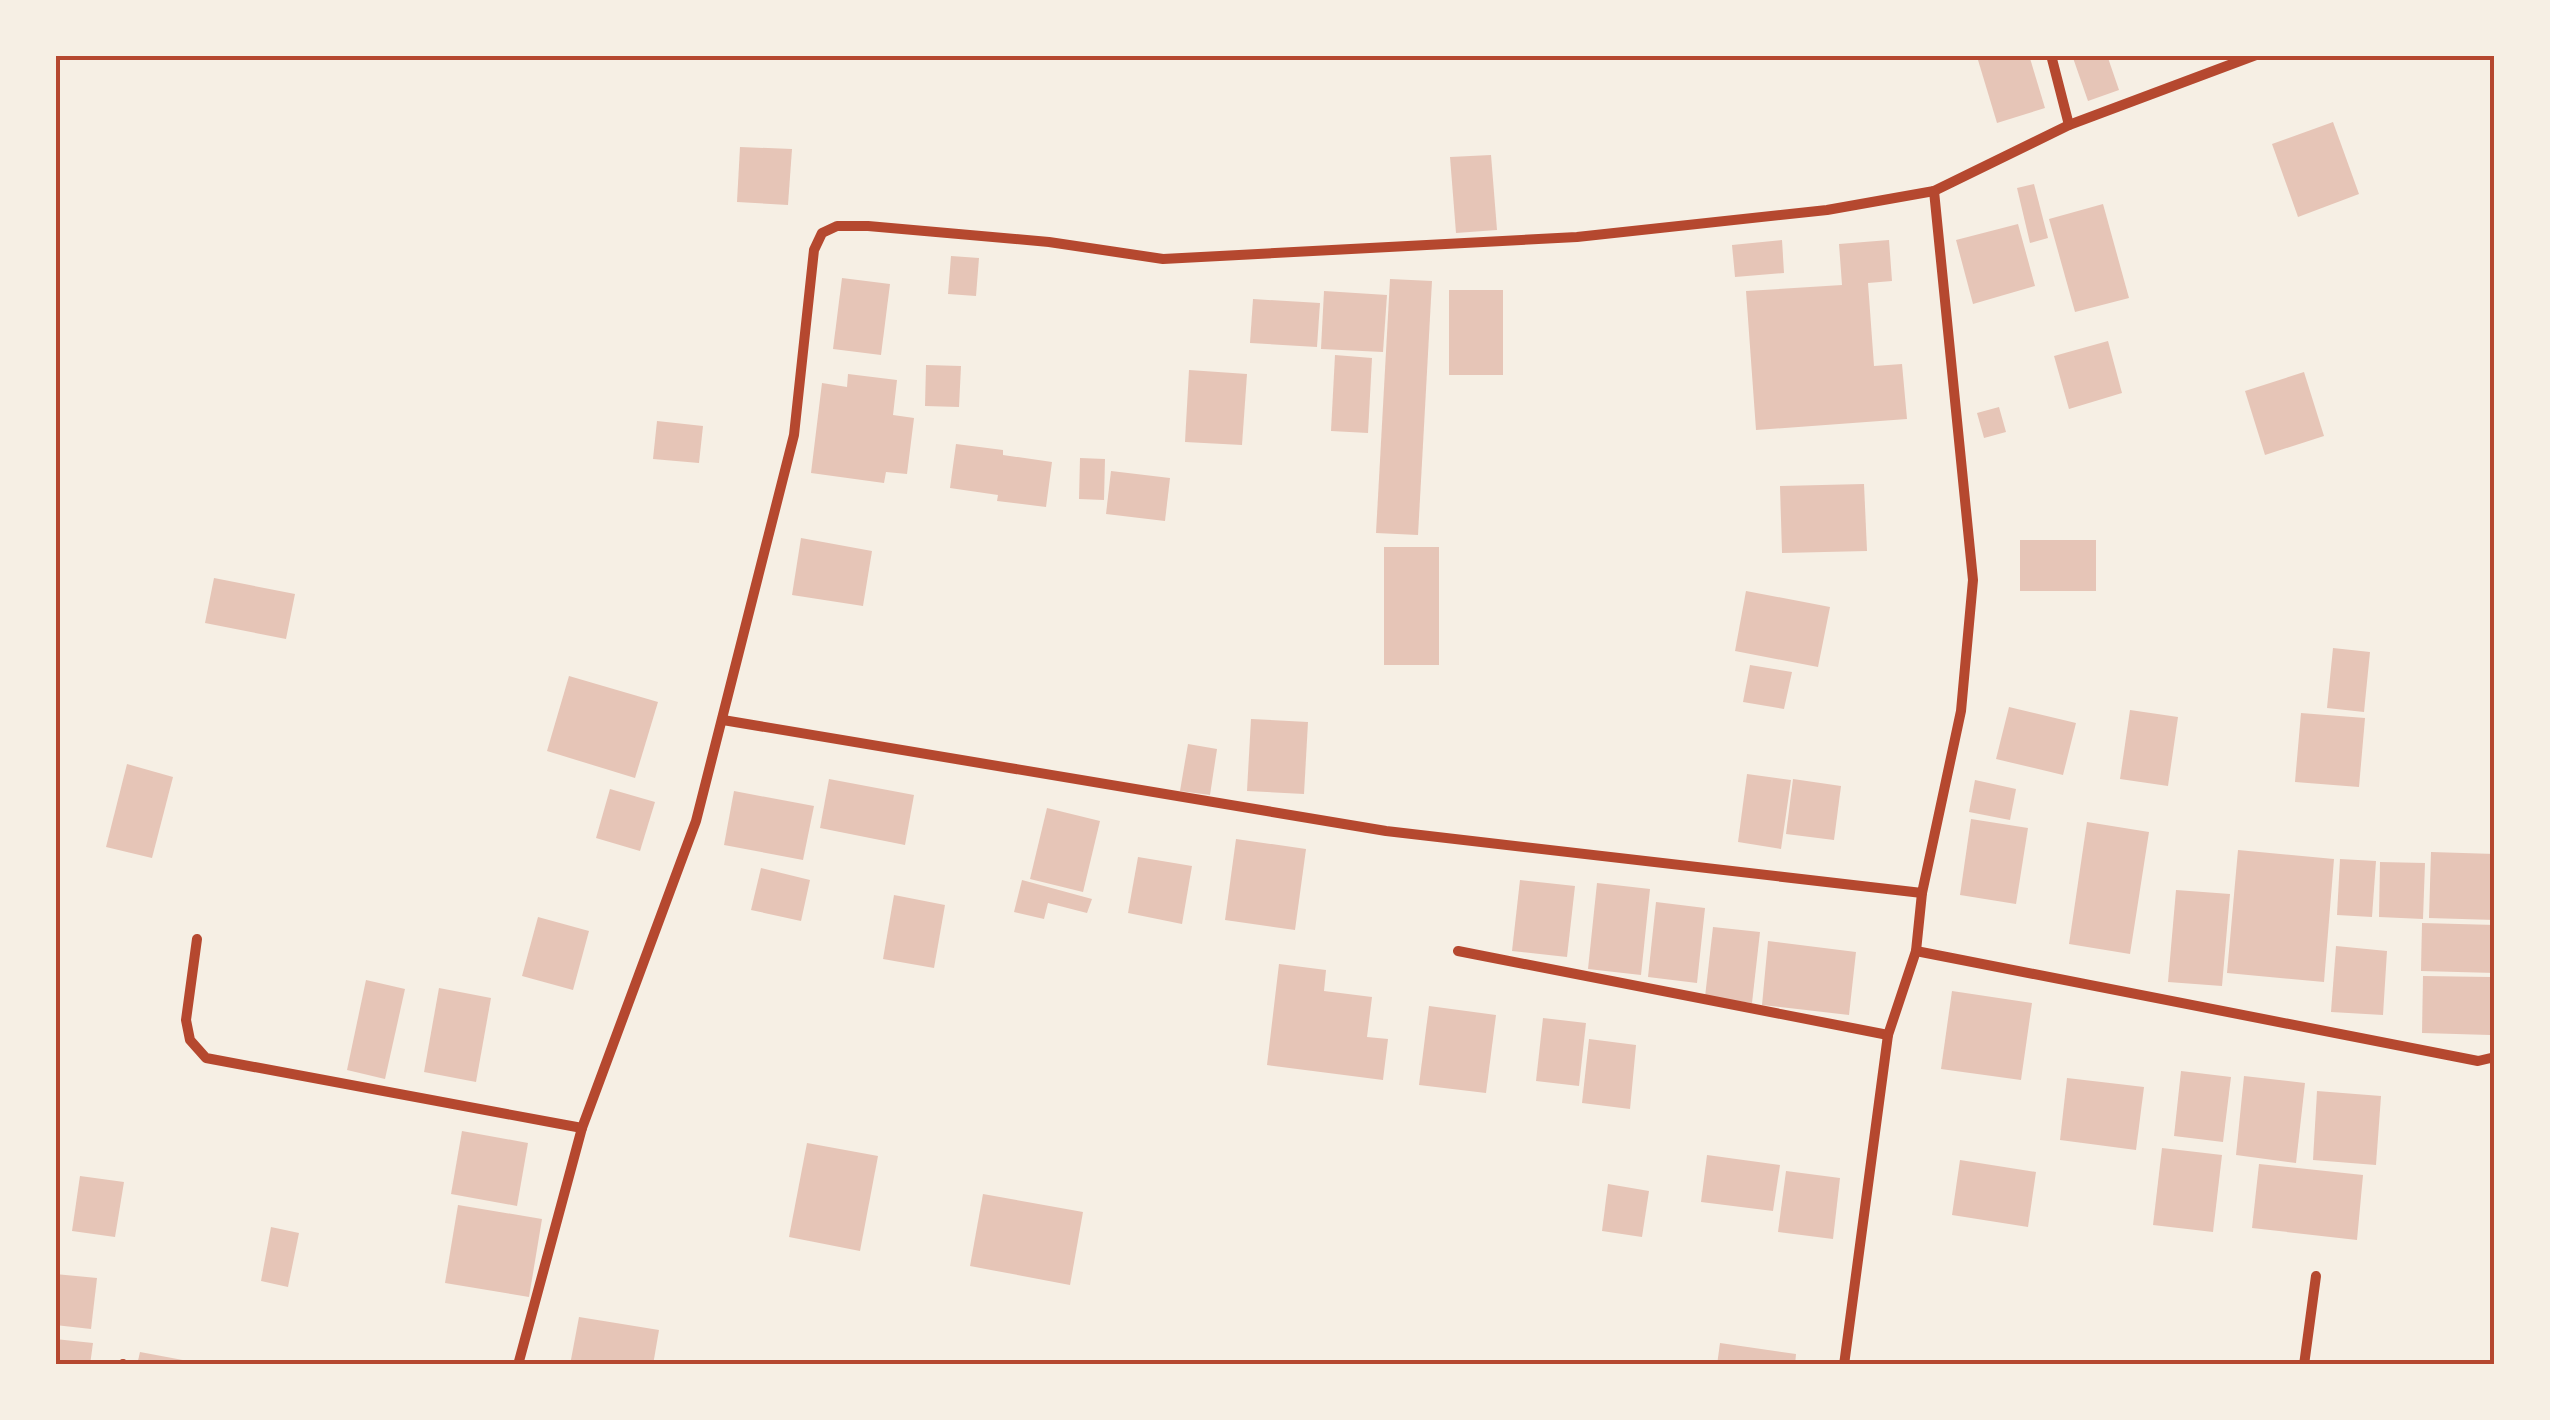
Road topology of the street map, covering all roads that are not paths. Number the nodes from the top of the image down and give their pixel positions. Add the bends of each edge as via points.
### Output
1 (2051, 55) edge
2 (2256, 55) edge
3 (2069, 126) junction
4 (1934, 190) junction
5 (723, 720) junction
6 (1922, 893) junction
7 (197, 939) dead end
8 (1458, 951) dead end
9 (1916, 951) junction
10 (1888, 1035) junction
11 (2495, 1058) edge
12 (582, 1128) junction
13 (2316, 1276) dead end
14 (518, 1365) edge
15 (1844, 1365) edge
16 (2304, 1365) edge

1 - 3 street
2 - 3 street
3 - 4 street
4 - 5 street via 1827,210 1577,237 1164,260 1049,242 837,226 822,233 814,250 794,435
4 - 6 street via 1973,580 1961,711
5 - 6 street via 1386,830
5 - 12 street via 696,821
6 - 9 street
7 - 12 street via 186,1020 190,1040 206,1058
8 - 10 street
9 - 10 street
9 - 11 street via 2478,1061
10 - 15 street
12 - 14 street
13 - 16 street

